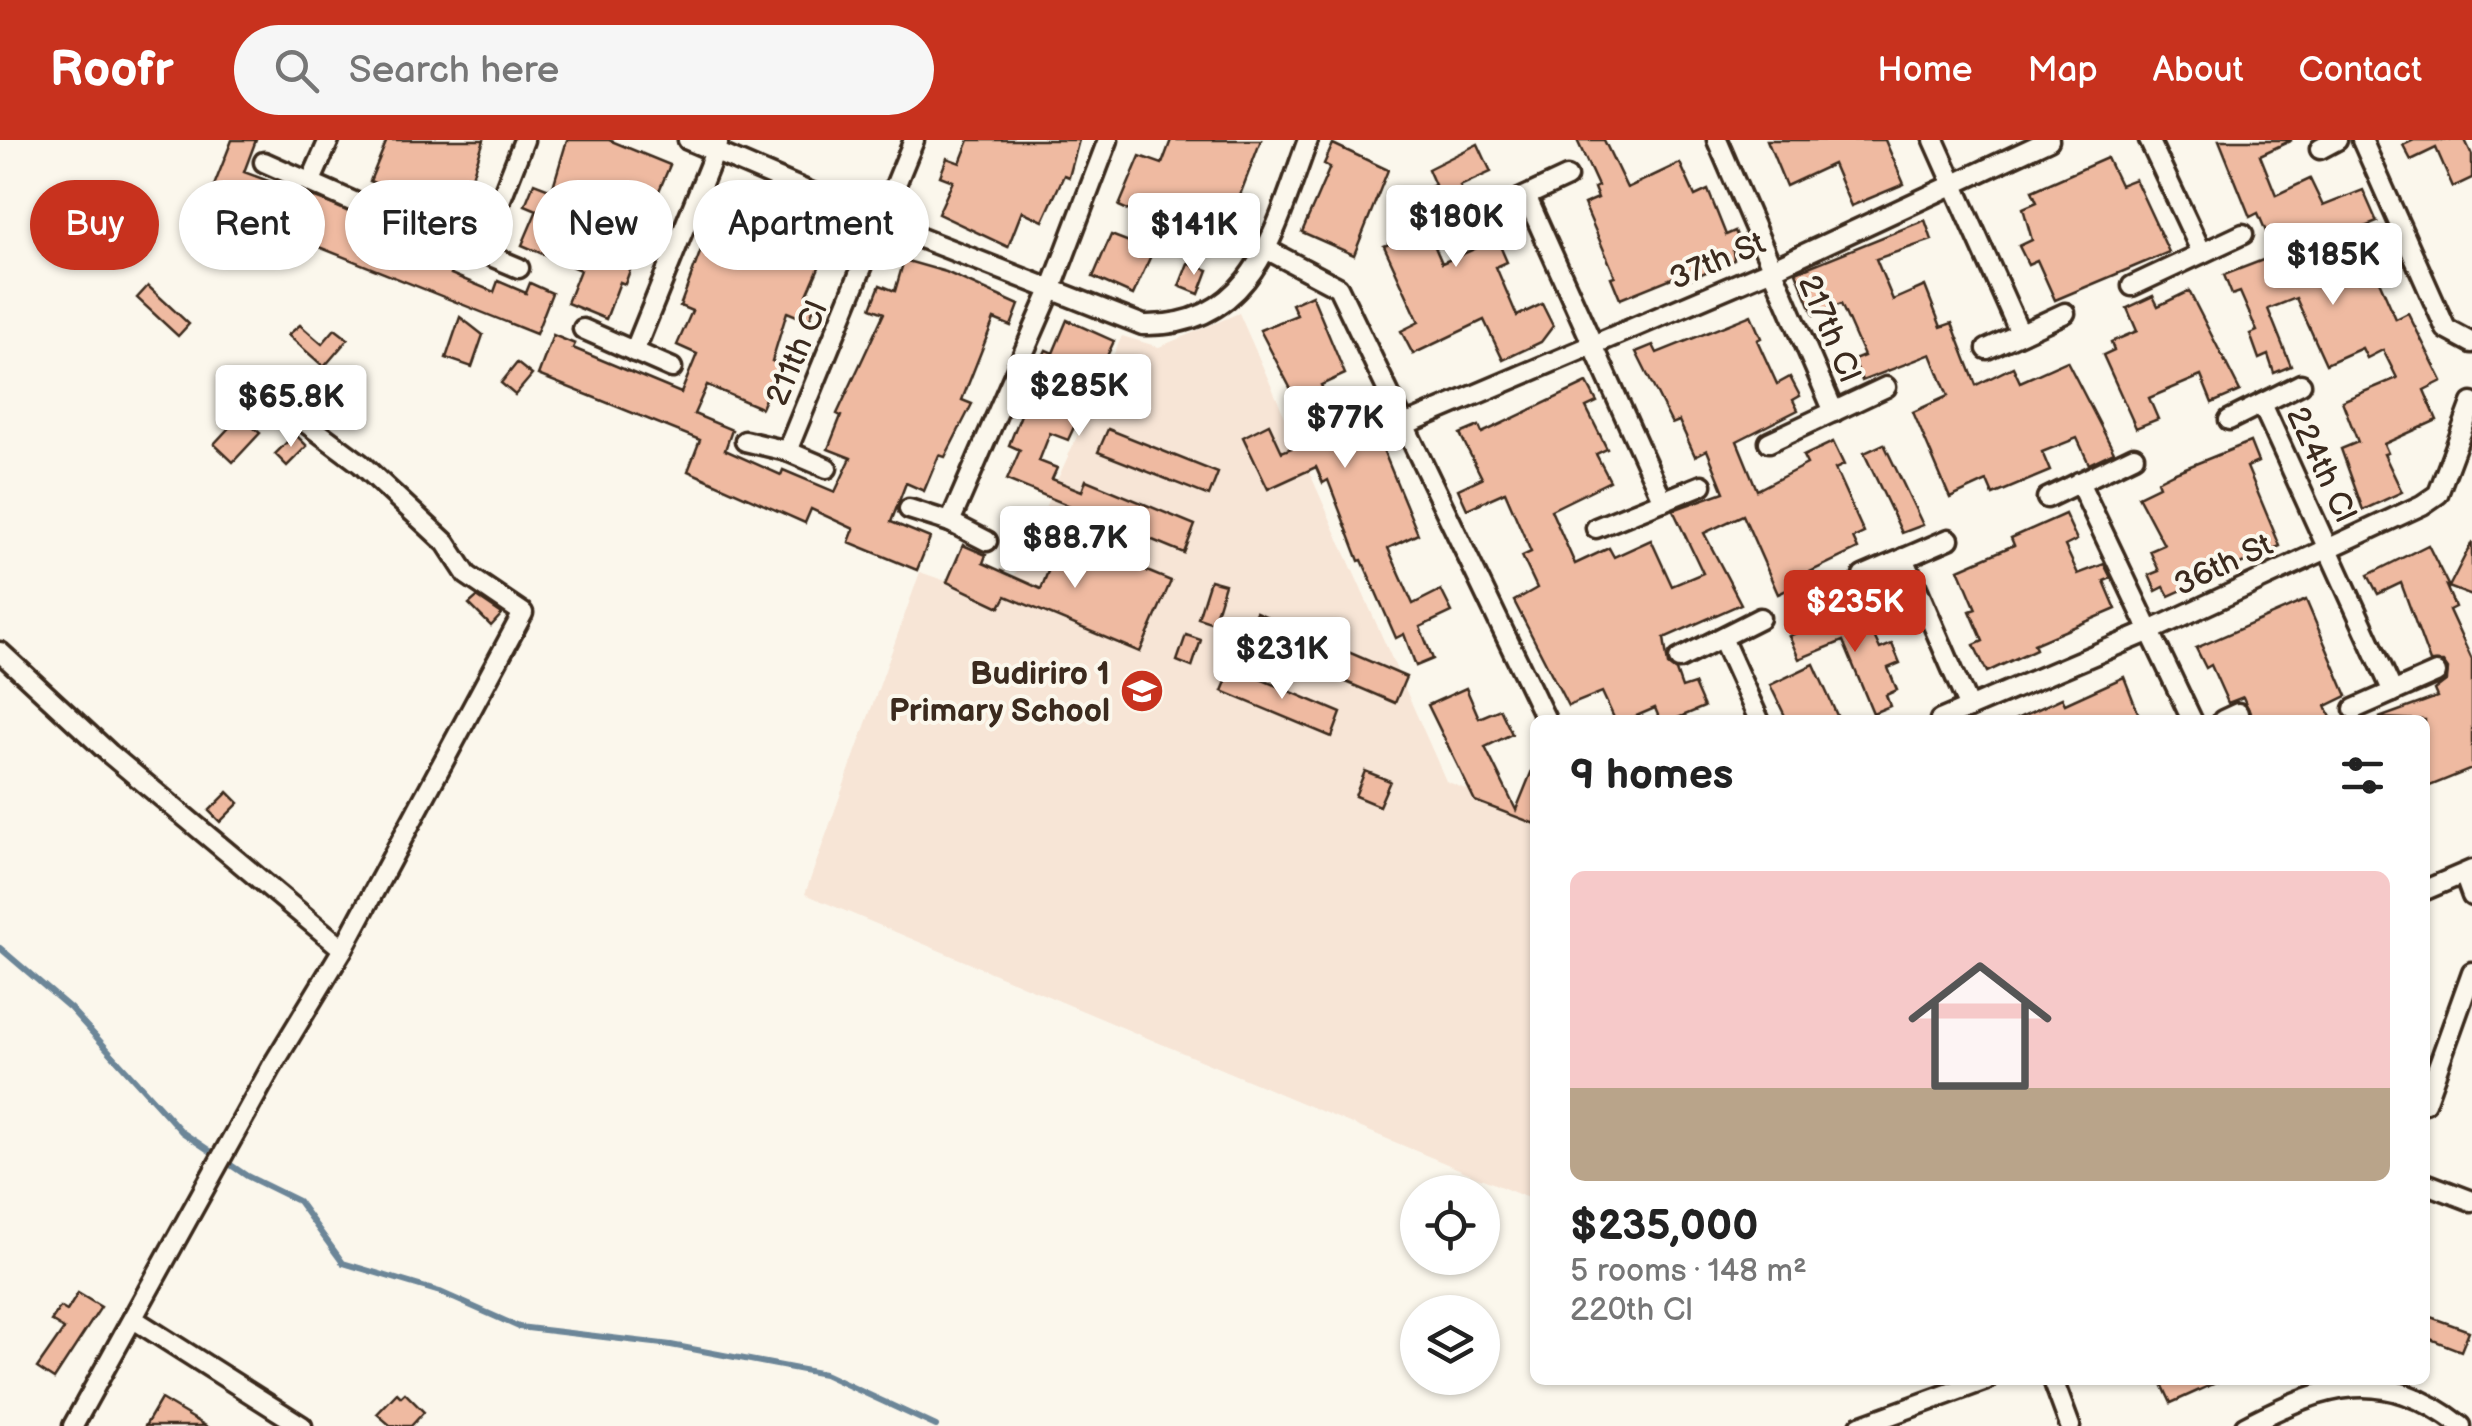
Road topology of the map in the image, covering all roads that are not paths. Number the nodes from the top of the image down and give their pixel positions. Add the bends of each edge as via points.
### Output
1 (329, 140) edge
2 (524, 140) edge
3 (688, 140) edge
4 (914, 140) edge
5 (1108, 140) edge
6 (1308, 140) edge
7 (1717, 140) edge
8 (1934, 140) edge
9 (2049, 140) edge
10 (2149, 140) edge
11 (2362, 140) edge
12 (717, 146) edge
13 (264, 162) dead end
14 (1567, 177) dead end
15 (309, 180) edge
16 (311, 180) edge
17 (508, 180) edge
18 (790, 180) edge
19 (899, 180) edge
20 (1954, 186) junction
21 (1527, 198) junction
22 (1496, 210) dead end
23 (2243, 234) dead end
24 (929, 242) edge
25 (1266, 249) junction
26 (2202, 253) junction
27 (513, 265) edge
28 (519, 268) dead end
29 (1772, 269) junction
30 (862, 270) edge
31 (2132, 286) dead end
32 (1051, 290) junction
33 (2065, 313) dead end
34 (583, 329) dead end
35 (2020, 334) junction
36 (2472, 344) edge
37 (1591, 346) junction
38 (1987, 349) dead end
39 (634, 352) junction
40 (672, 368) dead end
41 (2301, 384) dead end
42 (1886, 388) dead end
43 (279, 403) dead end
44 (2472, 403) edge
45 (2262, 404) junction
46 (1834, 412) junction
47 (2229, 420) dead end
48 (1404, 426) junction
49 (745, 441) dead end
50 (1769, 442) dead end
51 (787, 451) junction
52 (2134, 456) dead end
53 (827, 468) dead end
54 (2079, 482) junction
55 (1702, 485) dead end
56 (2047, 498) dead end
57 (1663, 501) junction
58 (909, 508) dead end
59 (950, 522) junction
60 (1596, 528) dead end
61 (1949, 539) dead end
62 (987, 541) dead end
63 (2329, 549) junction
64 (1904, 558) junction
65 (1863, 576) dead end
66 (1760, 618) dead end
67 (2148, 632) junction
68 (1722, 638) junction
69 (0, 652) edge
70 (1680, 659) dead end
71 (2436, 673) dead end
72 (2393, 692) junction
73 (1969, 708) junction
74 (2354, 710) dead end
75 (1541, 715) edge
76 (1757, 715) edge
77 (1952, 715) edge
78 (2190, 715) edge
79 (2468, 872) edge
80 (2430, 888) edge
81 (2472, 896) edge
82 (343, 949) junction
83 (2472, 972) edge
84 (2430, 1088) edge
85 (2430, 1184) edge
86 (2472, 1202) edge
87 (135, 1320) junction
88 (1972, 1385) edge
89 (2055, 1385) edge
90 (2360, 1385) edge
91 (2375, 1385) edge
92 (2278, 1418) edge
93 (73, 1426) edge
94 (302, 1426) edge
95 (1860, 1426) edge
96 (2070, 1426) edge
97 (2245, 1426) edge
98 (2460, 1426) edge

1 - 16 street
2 - 17 street
3 - 12 street
4 - 19 street, 211th Cl
5 - 32 street
6 - 25 street
7 - 29 street, 217th Cl
8 - 20 street
9 - 20 street, 37th St
10 - 26 street
11 - 36 street via 2446,329
12 - 18 street
12 - 39 street
13 - 15 street
14 - 21 street
20 - 29 street, 37th St
20 - 35 street
21 - 22 street
21 - 37 street
23 - 26 street
24 - 32 street
25 - 32 street via 1244,285 1201,319 1178,326 1143,325
25 - 48 street via 1338,288
26 - 31 street
27 - 28 street
29 - 37 street, 37th St
29 - 46 street, 217th Cl
30 - 51 street, 211th Cl
32 - 59 street
33 - 35 street
34 - 39 street
35 - 38 street
37 - 48 street, 37th St
37 - 57 street
39 - 40 street
41 - 45 street
42 - 46 street
43 - 82 street via 361,464 446,544 467,575 523,614
44 - 63 street, 36th St via 2438,494
45 - 47 street
45 - 63 street, 224th Cl
46 - 50 street
48 - 75 street
49 - 51 street, 211th Cl
51 - 53 street, 211th Cl
52 - 54 street
54 - 56 street
54 - 67 street
55 - 57 street
57 - 60 street
58 - 59 street
59 - 62 street
61 - 64 street
63 - 67 street, 36th St
63 - 72 street, 224th Cl
64 - 65 street
64 - 73 street
66 - 68 street
67 - 73 street, 36th St
67 - 78 street
68 - 70 street
68 - 76 street
69 - 82 street via 110,754
71 - 72 street
72 - 74 street
73 - 77 street, 36th St
79 - 80 street
79 - 81 street
82 - 87 street
83 - 84 street
85 - 86 street
87 - 93 street
87 - 94 street
88 - 95 street
89 - 96 street
90 - 92 street
91 - 98 street via 2428,1405
92 - 97 street

